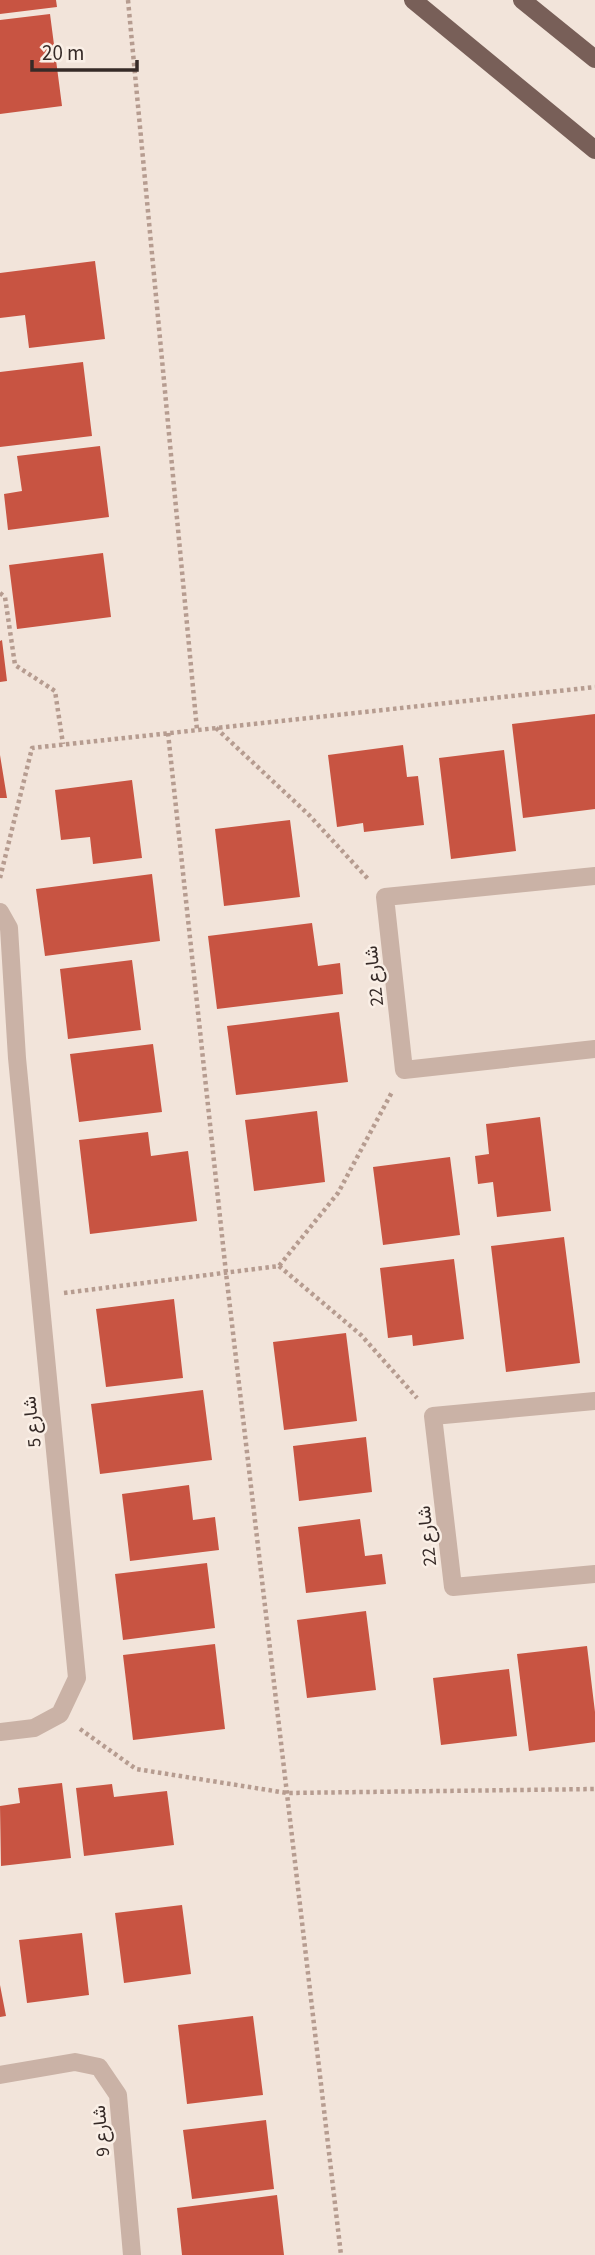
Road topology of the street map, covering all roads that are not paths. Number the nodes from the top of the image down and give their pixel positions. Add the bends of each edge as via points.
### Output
1 (413, 0) edge
2 (522, 0) edge
3 (595, 60) edge
4 (595, 150) edge
5 (595, 876) edge
6 (0, 912) edge
7 (595, 1049) edge
8 (8, 1059) edge
9 (595, 1401) edge
10 (595, 1574) edge
11 (0, 1732) edge
12 (0, 2075) edge
13 (131, 2255) edge

1 - 4 main road
2 - 3 main road
5 - 7 street, شارع 22 via 385,897 404,1070
6 - 8 street, شارع 5 via 9,928
8 - 11 street, شارع 5 via 40,1296 77,1678 60,1714 34,1728
9 - 10 street, شارع 22 via 433,1416 453,1587
12 - 13 street, شارع 9 via 75,2062 99,2067 118,2095

